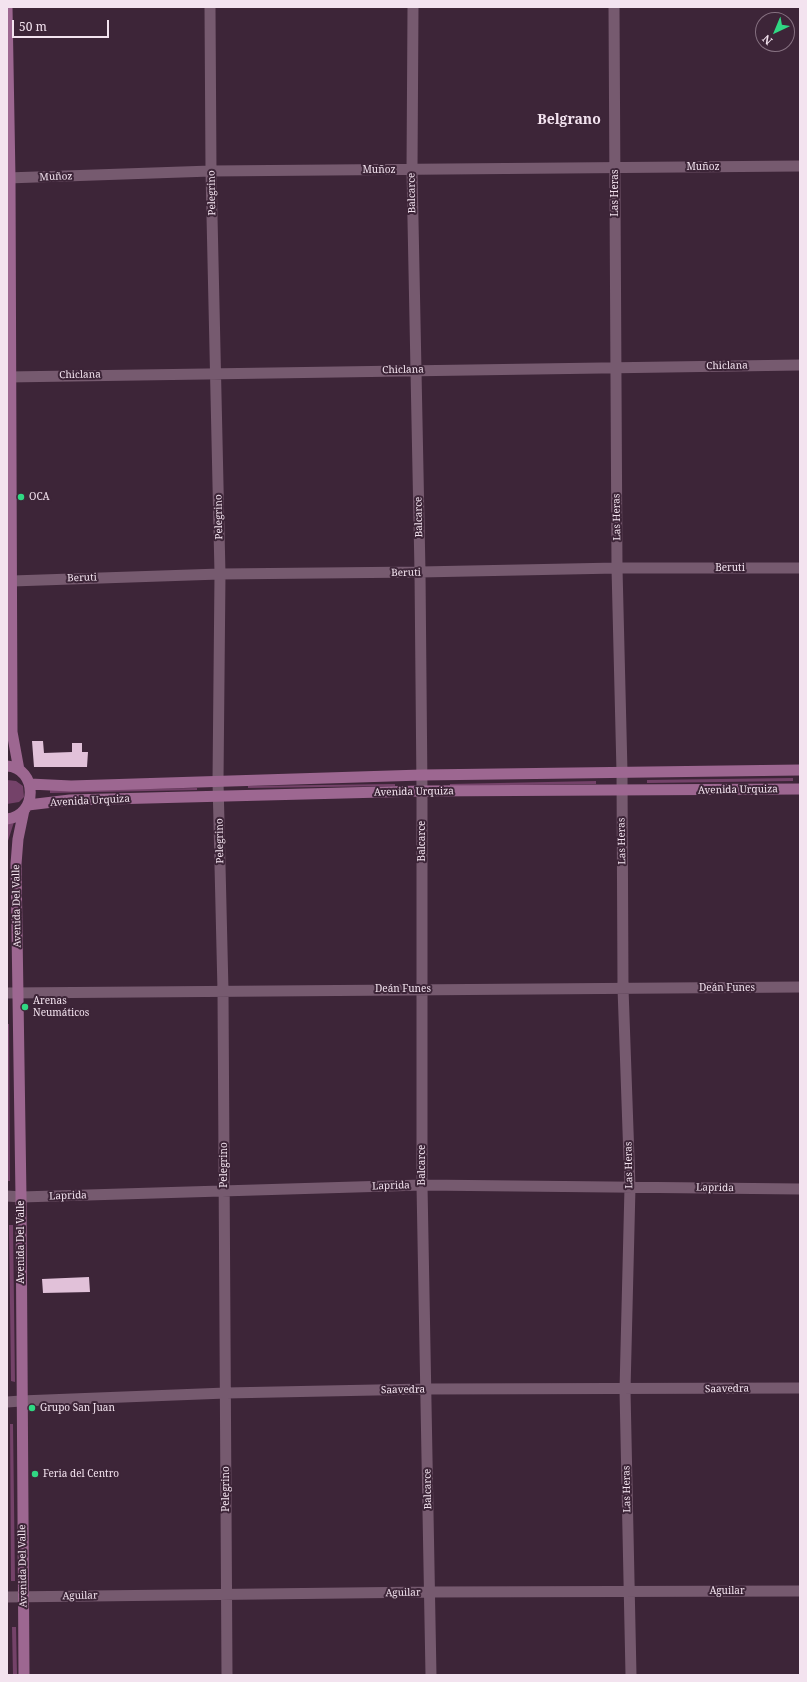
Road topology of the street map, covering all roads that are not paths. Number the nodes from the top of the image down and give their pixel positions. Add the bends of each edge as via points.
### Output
1 (7, 7) edge
2 (210, 7) edge
3 (413, 7) edge
4 (614, 7) edge
5 (800, 166) edge
6 (615, 168) junction
7 (412, 170) junction
8 (211, 171) junction
9 (9, 178) edge
10 (800, 365) edge
11 (615, 368) junction
12 (416, 370) junction
13 (217, 373) junction
14 (9, 376) edge
15 (617, 568) junction
16 (800, 568) edge
17 (420, 572) junction
18 (220, 574) junction
19 (12, 580) junction
20 (7, 766) edge
21 (19, 770) junction
22 (800, 770) edge
23 (622, 772) junction
24 (422, 775) junction
25 (218, 781) junction
26 (30, 784) junction
27 (800, 790) edge
28 (422, 791) junction
29 (622, 791) junction
30 (219, 797) junction
31 (26, 807) junction
32 (7, 819) edge
33 (800, 987) edge
34 (623, 988) junction
35 (423, 989) junction
36 (223, 991) junction
37 (12, 993) edge
38 (422, 1185) junction
39 (630, 1187) junction
40 (800, 1188) edge
41 (224, 1192) junction
42 (7, 1196) edge
43 (21, 1197) junction
44 (800, 1388) edge
45 (425, 1389) junction
46 (625, 1390) junction
47 (226, 1392) junction
48 (21, 1401) junction
49 (7, 1402) edge
50 (628, 1591) junction
51 (800, 1591) edge
52 (430, 1592) junction
53 (227, 1595) junction
54 (7, 1597) edge
55 (23, 1597) junction
56 (24, 1675) edge
57 (227, 1675) edge
58 (431, 1675) edge
59 (631, 1675) edge

1 - 9 main road
2 - 8 street, Pelegrino
3 - 7 street, Balcarce
4 - 6 street, Las Heras
5 - 6 street, Muñoz
6 - 7 street, Muñoz
6 - 11 street, Las Heras
7 - 8 street, Muñoz
7 - 12 street, Balcarce
8 - 9 street, Muñoz
8 - 13 street, Pelegrino
9 - 14 main road
10 - 11 street, Chiclana
11 - 12 street, Chiclana
11 - 15 street, Las Heras
12 - 13 street, Chiclana
12 - 17 street, Balcarce
13 - 14 street, Chiclana
13 - 18 street, Pelegrino
14 - 19 main road
15 - 16 street, Beruti
15 - 17 street, Beruti
15 - 23 street, Las Heras
17 - 18 street, Beruti
17 - 24 street, Balcarce
18 - 19 street, Beruti
18 - 25 street, Pelegrino
19 - 21 main road via 12,732
20 - 21 main road
21 - 26 main road
22 - 23 main road
23 - 24 main road
23 - 29 street, Las Heras
24 - 25 main road
24 - 28 street, Balcarce
25 - 26 main road via 71,786
25 - 30 street, Pelegrino
26 - 31 main road, Avenida Del Valle via 31,794
27 - 29 main road, Avenida Urquiza
28 - 29 main road, Avenida Urquiza
28 - 30 main road, Avenida Urquiza
28 - 35 street, Balcarce
29 - 34 street, Las Heras
30 - 31 main road, Avenida Urquiza via 70,800
30 - 36 street, Pelegrino
31 - 32 main road via 18,816
31 - 37 main road, Avenida Del Valle via 18,839 16,864
33 - 34 street, Deán Funes
34 - 35 street, Deán Funes
34 - 39 street, Las Heras
35 - 36 street, Deán Funes
35 - 38 street, Balcarce
36 - 37 street, Deán Funes
36 - 41 street, Pelegrino
37 - 43 main road, Avenida Del Valle
38 - 39 street, Laprida
38 - 41 street, Laprida
38 - 45 street, Balcarce
39 - 40 street, Laprida
39 - 46 street, Las Heras
41 - 43 street, Laprida
41 - 47 street, Pelegrino
42 - 43 street, Laprida
43 - 48 main road, Avenida Del Valle
44 - 46 street, Saavedra
45 - 46 street, Saavedra
45 - 47 street, Saavedra
45 - 52 street, Balcarce
46 - 50 street, Las Heras
47 - 48 street, Saavedra
47 - 53 street, Pelegrino
48 - 49 street, Saavedra
48 - 55 main road, Avenida Del Valle
50 - 51 street, Aguilar
50 - 52 street, Aguilar
50 - 59 street, Las Heras
52 - 53 street, Aguilar
52 - 58 street, Balcarce
53 - 55 street, Aguilar
53 - 57 street, Pelegrino
54 - 55 street, Aguilar
55 - 56 main road, Avenida Del Valle

